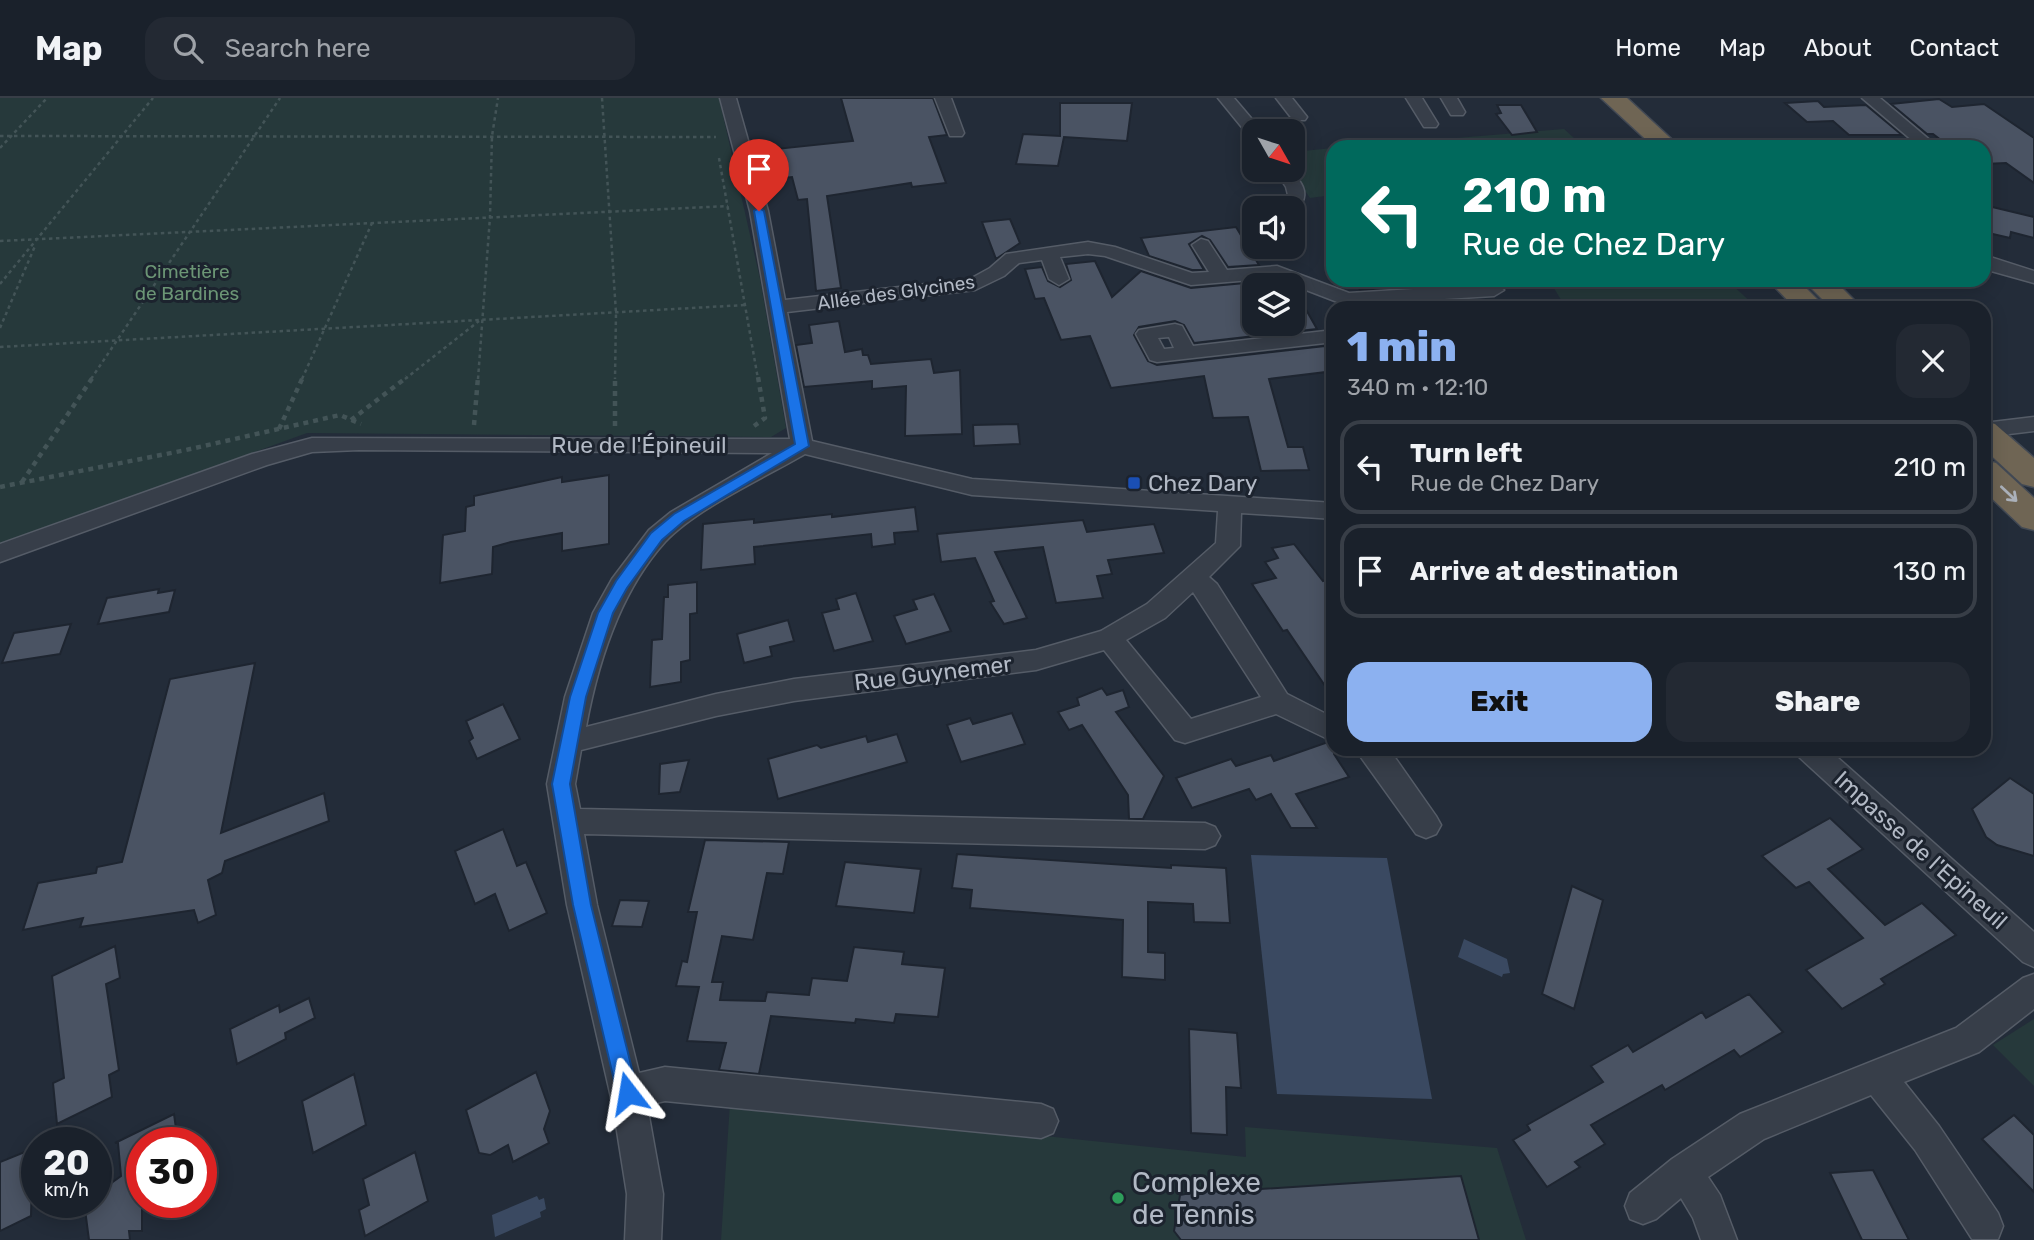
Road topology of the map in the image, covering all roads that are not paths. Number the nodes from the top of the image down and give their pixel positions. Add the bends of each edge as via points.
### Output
1 (728, 98) edge
2 (943, 98) edge
3 (1226, 98) edge
4 (1284, 98) edge
5 (1414, 98) edge
6 (1870, 98) edge
7 (1607, 105) edge
8 (1299, 117) dead end
9 (1243, 119) edge
10 (1430, 124) dead end
11 (956, 133) dead end
12 (1634, 140) edge
13 (1658, 140) edge
14 (1921, 140) edge
15 (1201, 245) dead end
16 (1048, 252) junction
17 (1991, 264) edge
18 (2034, 277) edge
19 (1222, 278) junction
20 (1059, 279) dead end
21 (1790, 287) edge
22 (1825, 287) edge
23 (1494, 290) dead end
24 (1345, 301) edge
25 (1372, 301) edge
26 (1804, 301) edge
27 (1840, 301) edge
28 (777, 307) junction
29 (1326, 337) edge
30 (1157, 356) dead end
31 (2034, 424) edge
32 (1991, 445) edge
33 (802, 446) junction
34 (1991, 446) edge
35 (1991, 447) edge
36 (2034, 476) edge
37 (1230, 506) junction
38 (1326, 511) edge
39 (2034, 518) edge
40 (0, 553) edge
41 (1194, 578) junction
42 (1109, 638) junction
43 (1278, 702) junction
44 (1326, 727) edge
45 (570, 742) junction
46 (1378, 756) edge
47 (1817, 756) edge
48 (565, 821) junction
49 (1426, 825) dead end
50 (1205, 836) dead end
51 (2034, 952) edge
52 (2034, 989) edge
53 (1877, 1076) junction
54 (628, 1093) junction
55 (1041, 1121) dead end
56 (1685, 1172) junction
57 (1643, 1206) dead end
58 (1985, 1226) dead end
59 (643, 1240) edge
60 (1719, 1240) edge

1 - 28 street via 759,211
2 - 11 street
3 - 9 street
4 - 8 street
5 - 10 street
6 - 14 street
7 - 12 highway
7 - 13 highway
15 - 19 street
16 - 19 street, Allée des Glycines via 1088,248 1191,279
16 - 20 street
16 - 28 street, Allée des Glycines via 1013,258 975,284
17 - 18 street
19 - 24 street, Allée des Glycines via 1278,272
21 - 26 highway
22 - 27 highway
23 - 25 street, Allée des Glycines
28 - 33 street
29 - 30 street
31 - 32 street
33 - 37 street, Rue de l'Épineuil via 972,487
33 - 40 street, Rue de l'Épineuil via 312,445 260,459
33 - 45 street via 720,492 657,536 606,613 578,697
34 - 36 highway
35 -> 39 highway
37 - 38 street, Rue de l'Épineuil
37 - 41 street, Rue Guynemer via 1227,546
41 - 42 street, Rue Guynemer via 1156,611
41 - 43 street via 1208,591
42 - 43 street via 1185,732
42 - 45 street, Rue Guynemer via 1036,660 781,692
43 - 44 street
45 - 48 street via 561,784
46 - 49 street
47 - 51 street, Impasse de l'Epineuil
48 - 50 street
48 - 54 street
52 - 53 street via 1966,1040
53 - 56 street via 1752,1126
53 - 58 street via 1927,1138
54 - 55 street via 665,1084
54 - 59 street via 645,1194
56 - 57 street
56 - 60 street via 1707,1208

